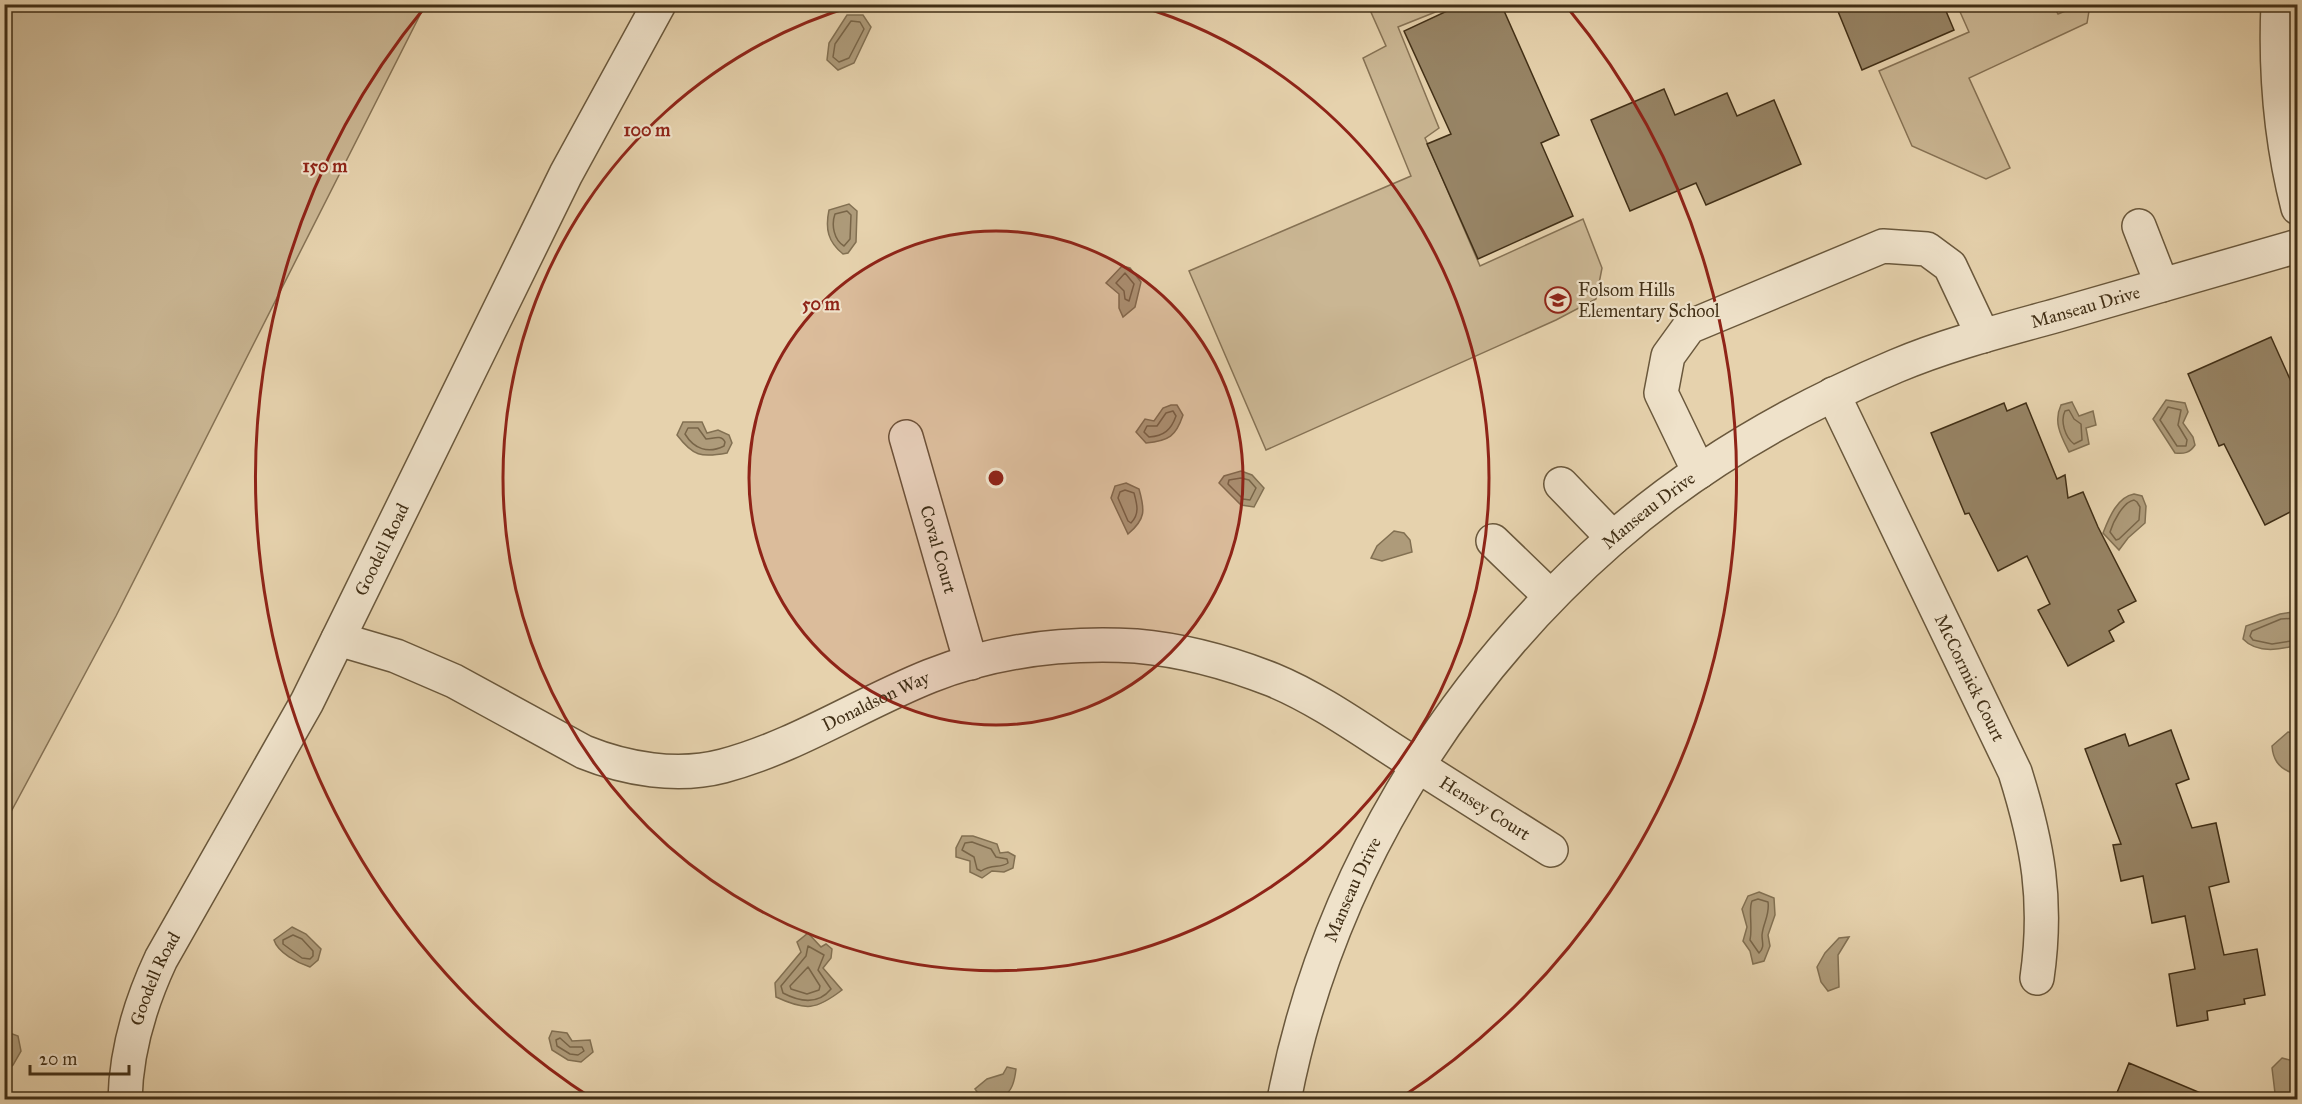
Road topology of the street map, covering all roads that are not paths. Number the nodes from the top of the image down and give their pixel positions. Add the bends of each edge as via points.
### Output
1 (659, 4) edge
2 (2278, 4) edge
3 (2298, 208) edge
4 (2139, 226) dead end
5 (2298, 246) edge
6 (2162, 285) junction
7 (1983, 336) junction
8 (1833, 394) junction
9 (906, 437) dead end
10 (1700, 472) junction
11 (1561, 484) dead end
12 (1613, 538) junction
13 (1493, 541) dead end
14 (1550, 596) junction
15 (338, 639) junction
16 (971, 663) junction
17 (1418, 765) junction
18 (1551, 849) dead end
19 (2037, 978) dead end
20 (125, 1100) edge
21 (1284, 1100) edge

1 - 15 street, Goodell Road via 566,174
2 - 3 street via 2284,143
4 - 6 street
5 - 6 street, Manseau Drive
6 - 7 street, Manseau Drive
7 - 8 street, Manseau Drive via 1898,365
7 - 10 street via 1950,266 1926,249 1882,246 1689,327 1668,356 1661,393
8 - 10 street, Manseau Drive via 1740,445
8 - 19 street, McCormick Court via 2015,772 2031,822 2040,874 2042,925
9 - 16 street, Coval Court
10 - 12 street, Manseau Drive
11 - 12 street
12 - 14 street, Manseau Drive
13 - 14 street
14 - 17 street, Manseau Drive via 1500,652
15 - 16 street, Donaldson Way via 396,656 454,681 605,761 651,770 722,766 770,750 930,676
15 - 20 street, Goodell Road via 307,702 152,979 129,1051
16 - 17 street, Donaldson Way via 1020,650 1067,645 1138,646 1208,658 1275,681
17 - 18 street, Hensey Court
17 - 21 street, Manseau Drive via 1349,892 1292,1058

